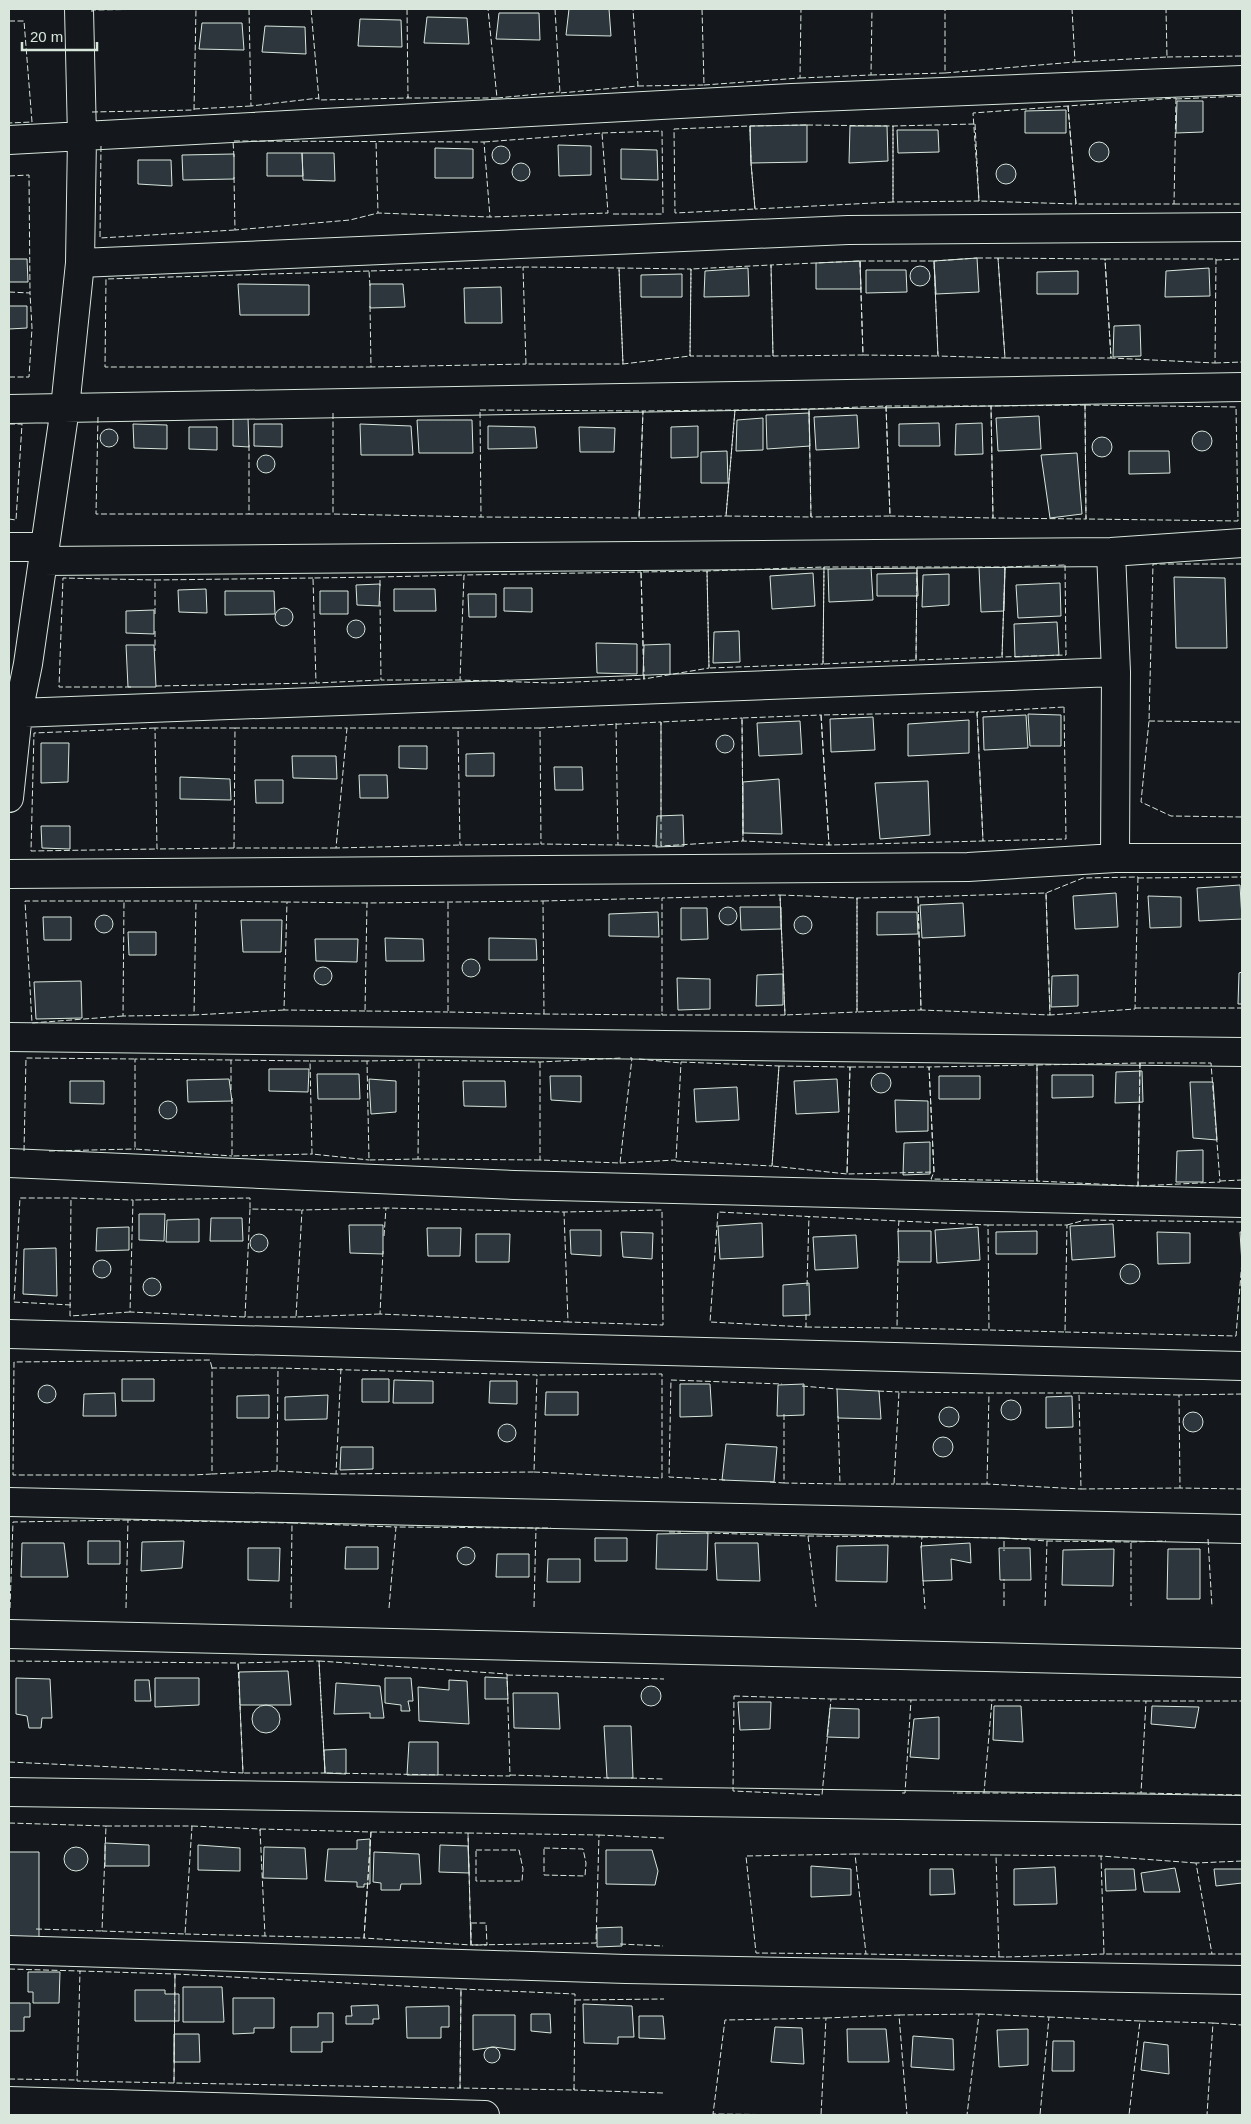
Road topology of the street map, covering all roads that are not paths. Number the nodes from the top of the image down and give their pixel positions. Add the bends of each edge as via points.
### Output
1 (79, 9) edge
2 (1242, 80) edge
3 (82, 136) junction
4 (9, 140) edge
5 (1242, 226) edge
6 (80, 263) junction
7 (1242, 387) edge
8 (65, 408) junction
9 (9, 409) edge
10 (1242, 543) edge
11 (9, 547) edge
12 (1111, 552) junction
13 (44, 554) junction
14 (18, 665) edge
15 (1116, 672) junction
16 (18, 713) junction
17 (9, 798) edge
18 (1115, 858) junction
19 (1242, 858) edge
20 (9, 874) edge
21 (9, 1037) edge
22 (1242, 1052) edge
23 (9, 1163) edge
24 (1242, 1203) edge
25 (9, 1334) edge
26 (1242, 1366) edge
27 (9, 1502) edge
28 (1242, 1529) edge
29 (9, 1634) edge
30 (1242, 1663) edge
31 (9, 1792) edge
32 (1242, 1810) edge
33 (9, 1950) edge
34 (1242, 1980) edge
35 (9, 2101) edge
36 (485, 2115) edge

1 - 3 street
2 - 3 street via 792,98
3 - 4 street
3 - 6 street
5 - 6 street via 848,230
6 - 8 street
7 - 8 street
8 - 9 street
8 - 13 street
10 - 12 street
11 - 13 street
12 - 13 street
12 - 15 street
13 - 14 street
14 - 16 street
15 - 16 street
15 - 18 street
16 - 17 street
18 - 19 street
18 - 20 street via 968,867
21 - 22 street
23 - 24 street via 514,1185
25 - 26 street
27 - 28 street
29 - 30 street
31 - 32 street
33 - 34 street via 626,1970
35 - 36 street

